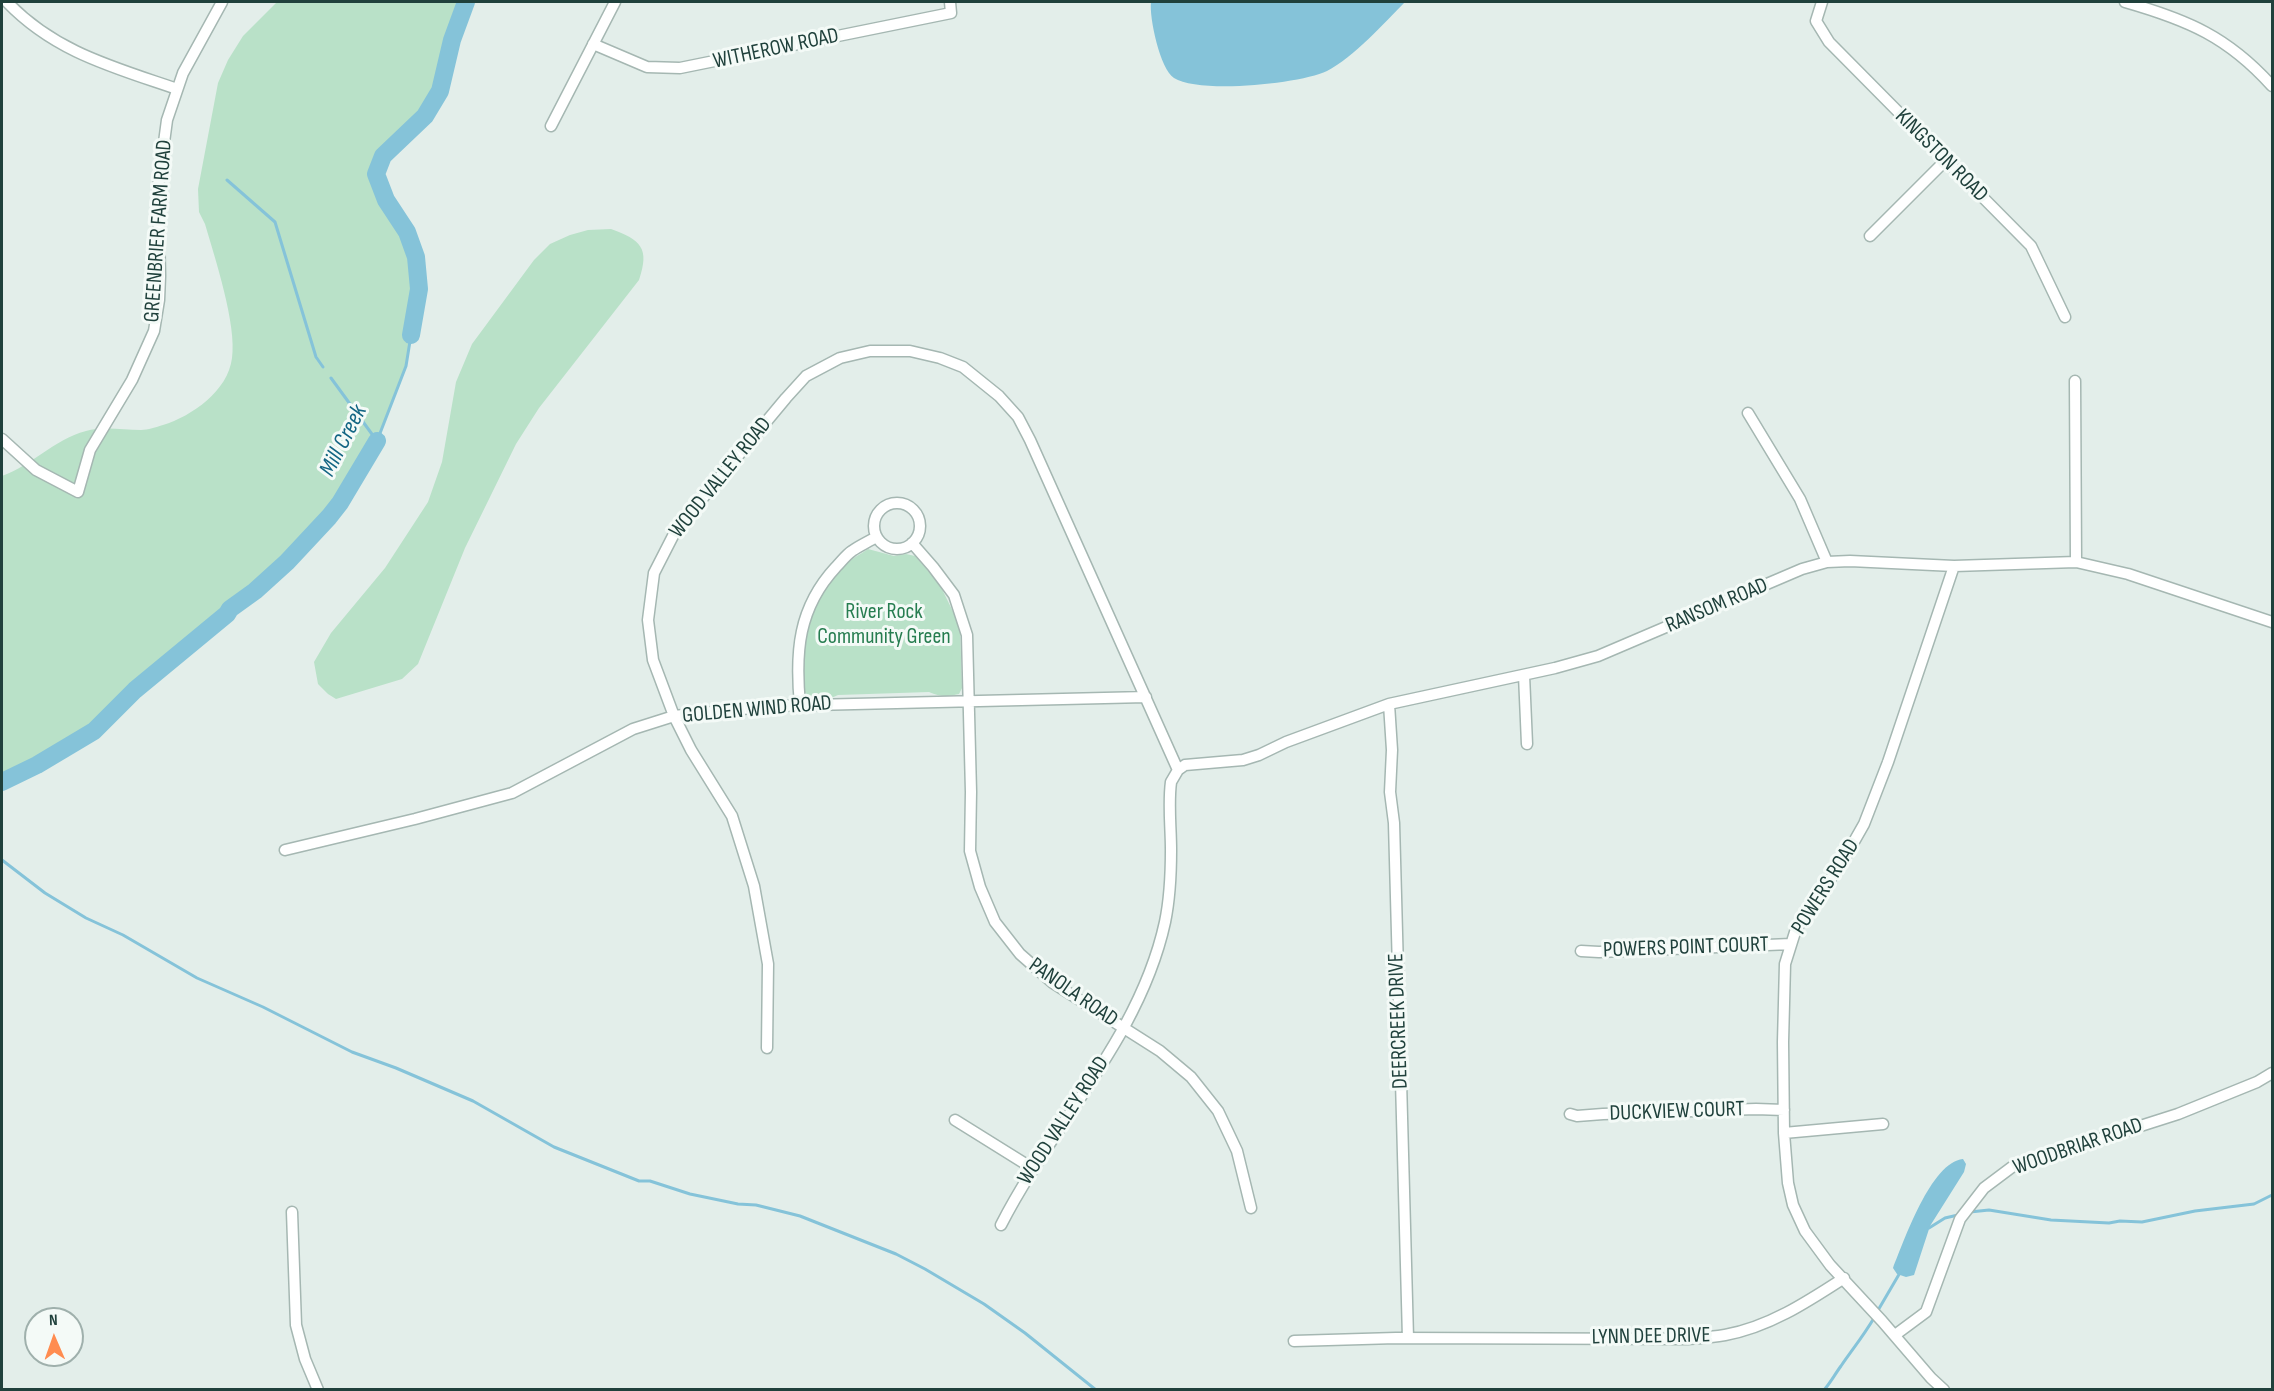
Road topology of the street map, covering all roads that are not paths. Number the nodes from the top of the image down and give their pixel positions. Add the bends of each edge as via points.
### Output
1 (7, 2) edge
2 (222, 2) edge
3 (615, 2) edge
4 (950, 2) edge
5 (1822, 2) edge
6 (2126, 2) edge
7 (593, 44) junction
8 (2272, 86) edge
9 (177, 89) junction
10 (551, 126) dead end
11 (1946, 159) junction
12 (1869, 236) dead end
13 (2065, 317) dead end
14 (2075, 381) dead end
15 (1748, 413) dead end
16 (2, 439) edge
17 (876, 537) junction
18 (912, 543) junction
19 (1827, 562) junction
20 (2076, 562) junction
21 (1954, 566) junction
22 (2272, 622) edge
23 (1524, 675) junction
24 (1146, 697) junction
25 (969, 701) junction
26 (1389, 704) junction
27 (800, 705) junction
28 (674, 716) junction
29 (1527, 744) dead end
30 (1176, 772) junction
31 (285, 850) dead end
32 (1791, 944) junction
33 (1581, 951) dead end
34 (1124, 1029) junction
35 (767, 1048) dead end
36 (2272, 1073) edge
37 (1784, 1110) junction
38 (1570, 1114) dead end
39 (955, 1120) dead end
40 (1883, 1124) dead end
41 (1784, 1133) junction
42 (1032, 1168) junction
43 (1251, 1208) dead end
44 (292, 1212) dead end
45 (1000, 1224) dead end
46 (1844, 1278) junction
47 (1895, 1335) junction
48 (1408, 1338) junction
49 (1294, 1341) dead end
50 (318, 1389) edge
51 (1944, 1389) edge

1 - 9 street via 36,28 76,53
2 - 9 street, GREENBRIER FARM ROAD
3 - 7 street
4 - 7 street, WITHEROW ROAD via 951,13 680,68 647,67
5 - 11 street, KINGSTON ROAD via 1816,21 1829,42
6 - 8 street via 2184,20 2225,42
7 - 10 street
9 - 16 street, GREENBRIER FARM ROAD via 167,120 158,187 160,276 154,331 132,380 90,450 78,492 36,470
11 - 12 street
11 - 13 street, KINGSTON ROAD via 2031,246
14 - 20 street
15 - 19 street via 1800,499
17 - 18 street via 892,549
17 - 18 street via 873,527 877,513 885,506 900,503 914,510 919,520 918,535
17 - 27 street via 851,551 830,573 804,618 799,644
18 - 25 street, PANOLA ROAD via 954,595 962,614 967,635
19 - 21 street, RANSOM ROAD
19 - 23 street, RANSOM ROAD via 1802,569 1598,656
20 - 21 street, RANSOM ROAD
20 - 22 street, RANSOM ROAD via 2128,574
21 - 32 street, POWERS ROAD via 1864,824 1796,929
23 - 26 street, RANSOM ROAD
23 - 29 street
24 - 25 street, GOLDEN WIND ROAD
24 - 28 street, WOOD VALLEY ROAD via 1018,417 980,378 963,368 940,358 889,350 840,358 806,376 676,530 654,573 648,620 653,660
24 - 30 street
25 - 27 street, GOLDEN WIND ROAD
25 - 34 street, PANOLA ROAD via 970,851 994,922 1020,954 1053,983
26 - 30 street, RANSOM ROAD via 1259,755 1185,765
26 - 48 street, DEERCREEK DRIVE
27 - 28 street, GOLDEN WIND ROAD
28 - 31 street, GOLDEN WIND ROAD via 633,729 512,793
28 - 35 street, WOOD VALLEY ROAD via 732,816 754,886 768,964
30 - 34 street, WOOD VALLEY ROAD via 1170,793 1171,882 1164,924 1148,976
32 - 33 street, POWERS POINT COURT
32 - 37 street, POWERS ROAD via 1785,964 1783,1002
34 - 42 street, WOOD VALLEY ROAD
34 - 43 street, PANOLA ROAD via 1160,1051 1191,1077 1218,1111 1237,1151
36 - 47 street, WOODBRIAR ROAD via 2178,1114 2012,1167 1984,1188 1960,1219 1926,1312
37 - 38 street, DUCKVIEW COURT
37 - 41 street, POWERS ROAD
39 - 42 street
40 - 41 street
41 - 46 street, POWERS ROAD via 1792,1205 1819,1252
42 - 45 street, WOOD VALLEY ROAD
44 - 50 street via 296,1325
46 - 47 street
46 - 48 street, LYNN DEE DRIVE via 1777,1317 1725,1335 1678,1339
47 - 51 street
48 - 49 street, LYNN DEE DRIVE

